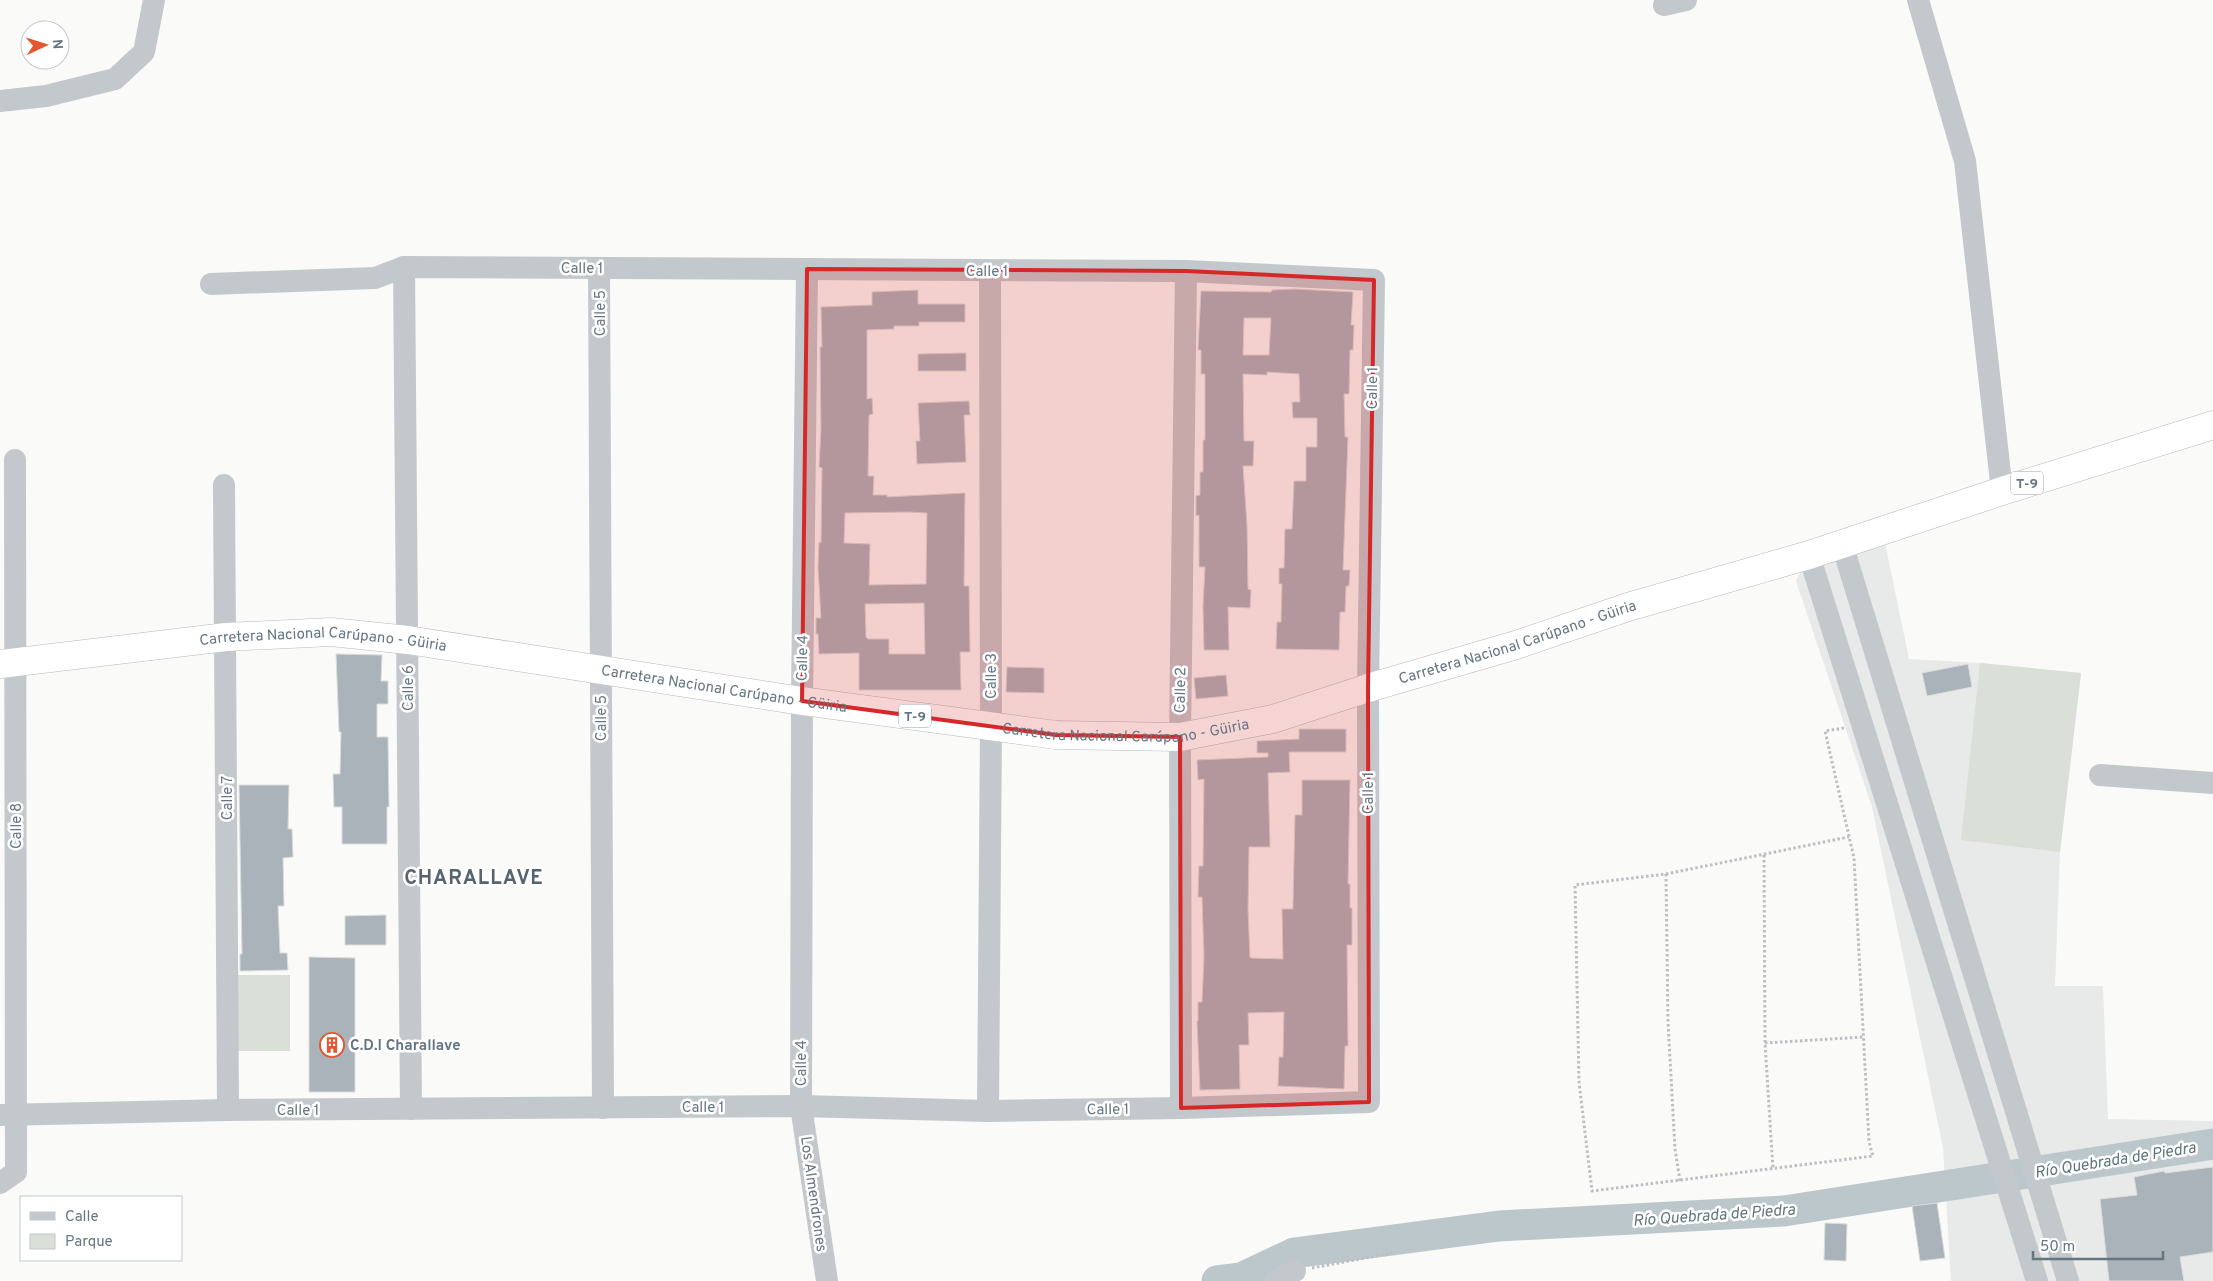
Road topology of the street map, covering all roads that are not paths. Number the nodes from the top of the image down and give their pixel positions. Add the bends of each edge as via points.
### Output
1 (154, 0) edge
2 (1686, 0) edge
3 (1918, 0) edge
4 (1664, 5) dead end
5 (0, 101) edge
6 (404, 267) junction
7 (600, 268) junction
8 (807, 269) junction
9 (990, 271) junction
10 (1186, 271) junction
11 (211, 284) dead end
12 (2213, 425) edge
13 (15, 460) dead end
14 (224, 485) dead end
15 (2002, 491) junction
16 (1842, 544) junction
17 (1810, 555) junction
18 (226, 637) junction
19 (408, 640) junction
20 (8, 663) edge
21 (601, 670) junction
22 (1368, 688) junction
23 (802, 701) junction
24 (991, 726) junction
25 (1180, 737) junction
26 (2100, 776) dead end
27 (2213, 783) edge
28 (801, 1106) junction
29 (603, 1108) junction
30 (1181, 1108) junction
31 (411, 1109) junction
32 (228, 1110) junction
33 (988, 1110) junction
34 (8, 1115) edge
35 (0, 1183) edge
36 (1295, 1271) road end
37 (826, 1281) edge
38 (1274, 1281) edge
39 (2037, 1281) edge
40 (2068, 1281) edge

1 - 5 street via 144,52 115,78 46,96
2 - 4 street
3 - 15 street via 1965,161
6 - 7 street, Calle 1
6 - 11 street, Calle 1 via 375,278
6 - 19 street, Calle 6
7 - 8 street, Calle 1
7 - 21 street, Calle 5
8 - 9 street, Calle 1
8 - 23 street, Calle 4
9 - 10 street, Calle 1
9 - 24 street, Calle 3
10 - 22 street, Calle 1 via 1374,280
10 - 25 street, Calle 2
12 - 15 highway, Carretera Nacional Carúpano - Güiria / T-9
13 - 20 street, Calle 8
14 - 18 street, Calle 7
15 - 16 highway, Carretera Nacional Carúpano - Güiria / T-9
16 - 17 highway, Carretera Nacional Carúpano - Güiria / T-9
16 - 40 street
17 - 22 highway, Carretera Nacional Carúpano - Güiria / T-9 via 1628,607 1516,645
17 - 39 street
18 - 19 highway, Carretera Nacional Carúpano - Güiria / T-9 via 331,632
18 - 20 highway, Carretera Nacional Carúpano - Güiria / T-9
18 - 32 street, Calle 7
19 - 21 highway, Carretera Nacional Carúpano - Güiria / T-9
19 - 31 street, Calle 6
20 - 34 street, Calle 8
21 - 23 highway, Carretera Nacional Carúpano - Güiria / T-9
21 - 29 street, Calle 5
22 - 25 highway, Carretera Nacional Carúpano - Güiria / T-9 via 1273,719
22 - 30 street, Calle 1 via 1369,1102
23 - 24 highway, Carretera Nacional Carúpano - Güiria / T-9
23 - 28 street, Calle 4
24 - 25 highway, Carretera Nacional Carúpano - Güiria / T-9 via 1056,735
24 - 33 street, Calle 3
25 - 30 street, Calle 2
26 - 27 street
28 - 29 street, Calle 1
28 - 33 street, Calle 1
28 - 37 street, Los Almendrones
29 - 31 street, Calle 1
30 - 33 street, Calle 1
31 - 32 street, Calle 1
32 - 34 street, Calle 1
34 - 35 street, Calle 8 via 16,1172
36 - 38 street

